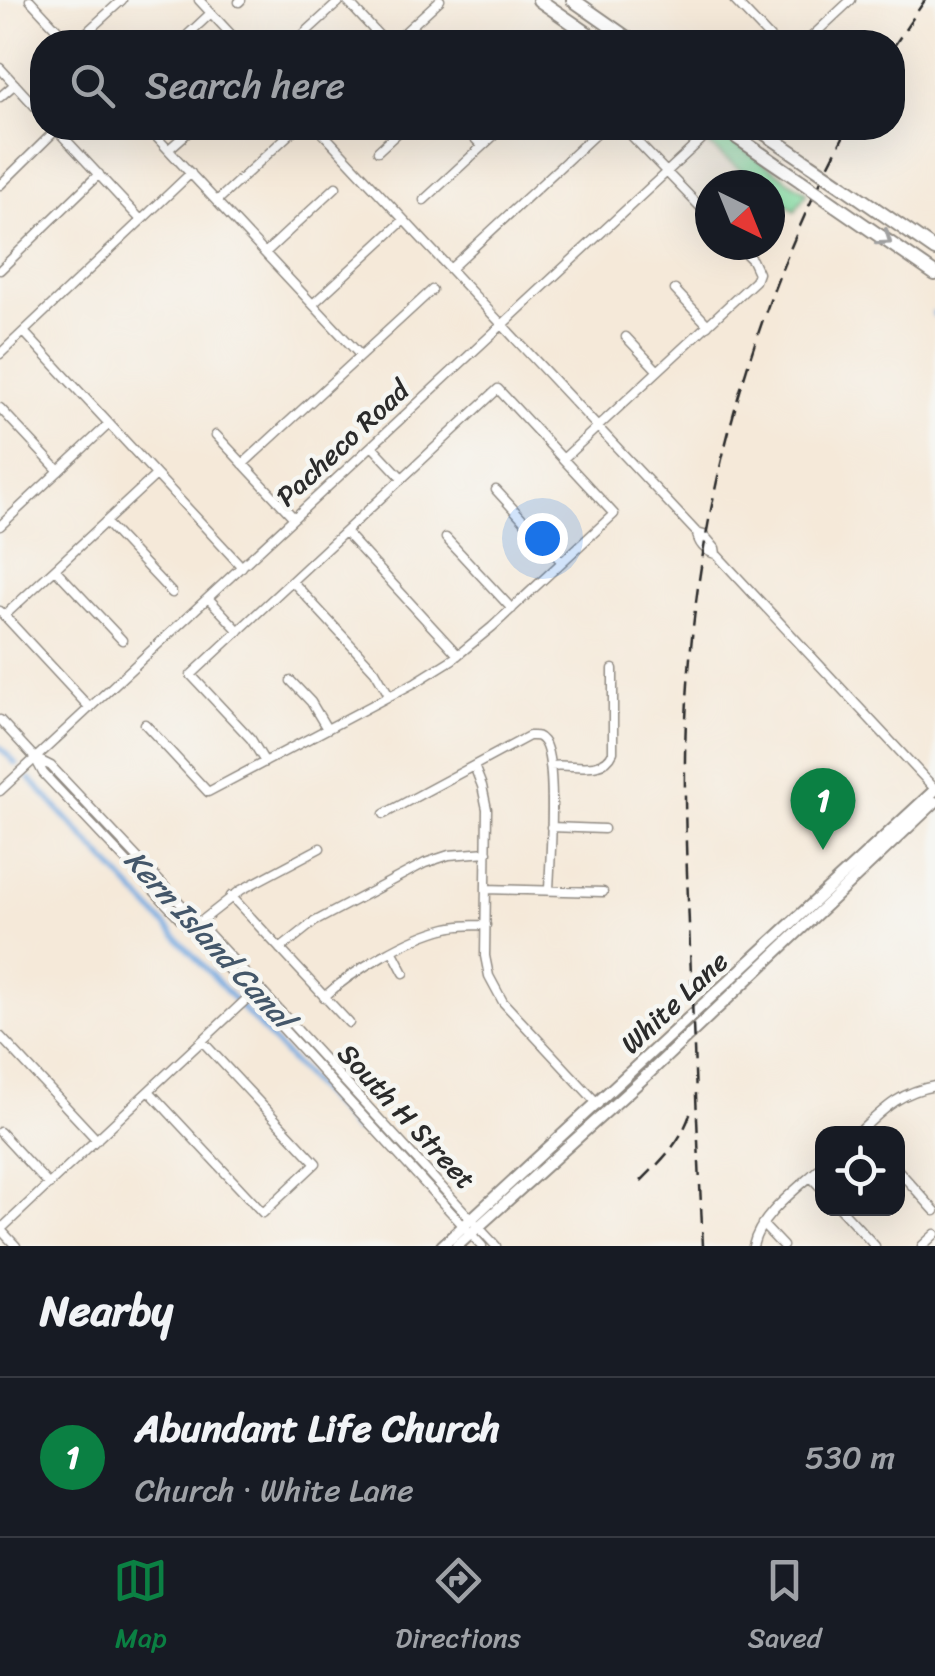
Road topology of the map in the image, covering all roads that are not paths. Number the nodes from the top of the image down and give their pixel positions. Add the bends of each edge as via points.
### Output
1 (30, 0) edge
2 (122, 0) edge
3 (199, 0) edge
4 (343, 0) edge
5 (440, 0) edge
6 (539, 0) edge
7 (573, 0) edge
8 (734, 0) edge
9 (850, 0) edge
10 (211, 13) junction
11 (61, 30) edge
12 (87, 30) edge
13 (193, 30) edge
14 (227, 30) edge
15 (309, 30) edge
16 (373, 30) edge
17 (407, 30) edge
18 (583, 30) edge
19 (617, 30) edge
20 (763, 30) edge
21 (819, 30) edge
22 (0, 68) edge
23 (15, 84) junction
24 (0, 98) edge
25 (30, 101) edge
26 (44, 140) edge
27 (67, 140) edge
28 (159, 140) edge
29 (179, 140) edge
30 (283, 140) edge
31 (329, 140) edge
32 (390, 140) edge
33 (476, 140) edge
34 (489, 140) edge
35 (589, 140) edge
36 (635, 140) edge
37 (701, 140) edge
38 (742, 140) edge
39 (775, 140) edge
40 (482, 146) junction
41 (169, 150) junction
42 (378, 151) dead end
43 (666, 172) junction
44 (191, 173) junction
45 (99, 174) junction
46 (0, 185) edge
47 (336, 186) dead end
48 (424, 200) dead end
49 (217, 201) junction
50 (695, 202) edge
51 (141, 220) junction
52 (404, 220) junction
53 (935, 250) edge
54 (265, 253) junction
55 (752, 260) edge
56 (450, 269) junction
57 (0, 270) edge
58 (935, 274) edge
59 (432, 290) dead end
60 (675, 290) dead end
61 (313, 304) junction
62 (708, 324) junction
63 (502, 325) junction
64 (24, 332) junction
65 (626, 336) dead end
66 (0, 354) edge
67 (360, 355) junction
68 (658, 371) junction
69 (0, 408) edge
70 (109, 424) junction
71 (597, 427) junction
72 (216, 435) dead end
73 (372, 446) junction
74 (562, 459) junction
75 (243, 464) junction
76 (58, 471) junction
77 (156, 475) junction
78 (402, 478) junction
79 (496, 490) dead end
80 (0, 510) edge
81 (8, 518) junction
82 (294, 518) junction
83 (106, 522) junction
84 (0, 526) edge
85 (345, 532) junction
86 (446, 538) dead end
87 (562, 562) junction
88 (242, 567) junction
89 (55, 569) junction
90 (292, 582) junction
91 (172, 594) dead end
92 (208, 598) junction
93 (512, 609) junction
94 (2, 613) edge
95 (239, 631) junction
96 (122, 640) dead end
97 (458, 654) junction
98 (613, 670) dead end
99 (291, 681) dead end
100 (390, 695) junction
101 (90, 708) junction
102 (0, 720) edge
103 (145, 724) dead end
104 (327, 729) junction
105 (36, 758) junction
106 (264, 762) junction
107 (474, 766) junction
108 (550, 766) junction
109 (935, 789) edge
110 (0, 791) edge
111 (935, 802) edge
112 (384, 814) dead end
113 (82, 815) junction
114 (551, 828) junction
115 (604, 829) dead end
116 (120, 840) junction
117 (320, 848) dead end
118 (487, 852) junction
119 (486, 889) junction
120 (550, 890) junction
121 (603, 892) dead end
122 (158, 895) junction
123 (231, 896) junction
124 (199, 924) junction
125 (486, 925) junction
126 (280, 949) junction
127 (393, 952) junction
128 (404, 973) dead end
129 (728, 982) junction
130 (255, 992) junction
131 (324, 996) junction
132 (712, 1014) junction
133 (349, 1023) dead end
134 (678, 1028) junction
135 (0, 1036) edge
136 (202, 1041) junction
137 (646, 1076) junction
138 (935, 1086) edge
139 (149, 1091) junction
140 (601, 1109) junction
141 (364, 1118) junction
142 (867, 1126) edge
143 (0, 1132) edge
144 (566, 1132) junction
145 (97, 1140) junction
146 (400, 1142) junction
147 (549, 1166) junction
148 (815, 1173) edge
149 (811, 1177) junction
150 (905, 1178) edge
151 (815, 1182) edge
152 (49, 1184) junction
153 (935, 1211) edge
154 (847, 1216) edge
155 (762, 1224) junction
156 (471, 1226) junction
157 (0, 1230) edge
158 (935, 1234) edge
159 (16, 1246) edge
160 (442, 1246) edge
161 (457, 1246) edge
162 (482, 1246) edge
163 (496, 1246) edge
164 (753, 1246) edge
165 (782, 1246) edge
166 (875, 1246) edge
167 (922, 1246) edge

1 - 11 street
2 - 12 street
3 - 10 street
4 - 15 street
4 - 16 street
5 - 17 street
6 - 18 highway
7 - 19 highway
8 - 20 street
9 - 21 street
10 - 13 street
10 - 14 street
22 - 23 street
23 - 24 street
23 - 25 street
26 - 46 street
27 - 45 street
28 - 41 street
29 - 41 street
30 - 49 street
31 - 52 street
32 - 42 street
33 - 40 street
34 - 40 street
35 - 56 street
36 - 43 street
37 - 43 street, Pacheco Road
38 -> 58 highway, bridge
39 - 53 highway, bridge
40 - 48 street
41 - 44 street
43 - 50 street
43 - 63 street, Pacheco Road
44 - 49 street
44 - 51 street
45 - 51 street
45 - 57 street
47 - 54 street
49 - 54 street
51 - 64 street
52 - 56 street
52 - 61 street
54 - 61 street
55 - 62 street via 755,282
56 - 63 street
59 - 67 street
60 - 62 street
61 - 67 street
62 - 68 street
63 - 71 street
63 - 73 street, Pacheco Road
64 - 66 street
64 - 70 street
65 - 68 street
67 - 75 street
68 - 71 street
69 - 76 street
70 - 76 street
70 - 77 street
71 - 74 street
71 - 109 street
72 - 75 street
73 - 78 street
73 - 82 street, Pacheco Road
74 - 78 street via 498,390
74 - 87 street via 614,514
75 - 82 street
76 - 81 street
77 - 83 street
77 - 88 street
78 - 85 street
79 - 87 street
80 - 81 street
81 - 84 street
82 - 88 street, Pacheco Road
83 - 89 street
83 - 91 street
85 - 90 street
85 - 97 street
86 - 93 street
87 - 93 street
88 - 92 street, Pacheco Road
89 - 94 street
89 - 96 street
90 - 95 street
90 - 100 street
92 - 95 street
92 - 101 street, Pacheco Road
93 - 97 street
94 - 101 street
95 - 106 street via 192,674
97 - 100 street
98 - 108 street via 608,763
99 - 104 street
100 - 104 street
101 - 105 street, Pacheco Road
102 - 105 street, South H Street
103 - 106 street via 208,792
104 - 106 street
105 - 110 street, Pacheco Road
105 - 113 street, South H Street
105 - 116 street, South H Street
107 - 108 street via 535,735 546,745
107 - 112 street
107 - 118 street via 486,798
108 - 114 street
109 - 129 main road, White Lane
111 - 132 main road, White Lane
113 - 116 street
113 - 122 street, South H Street
114 - 115 street
114 - 120 street
116 - 124 street, South H Street
117 - 123 street
118 - 119 street
118 - 126 street via 426,863 314,922
119 - 120 street
119 - 125 street
120 - 121 street
122 - 124 street
122 - 130 street, South H Street
123 - 124 street
123 - 126 street
124 - 130 street, South H Street
125 - 127 street via 446,928
125 - 140 street via 486,966 497,994
126 - 131 street
127 - 128 street
127 - 131 street
129 - 132 main road
129 - 134 main road, White Lane
130 - 136 street
130 - 141 street, South H Street
130 - 146 street, South H Street
131 - 133 street
132 - 137 main road, White Lane
134 - 137 main road
134 - 140 main road, White Lane
135 - 145 street
136 - 139 street
136 - 139 street via 316,1163 263,1213
137 - 140 main road, White Lane
138 - 142 street via 900,1096
139 - 145 street
140 - 144 main road, White Lane
140 - 147 main road, White Lane
141 - 146 street
141 - 156 street, South H Street
143 - 152 street
144 - 147 main road
144 - 156 main road, White Lane
145 - 152 street
146 - 156 street, South H Street
147 - 156 main road, White Lane
148 - 149 street
149 - 151 street
149 - 155 street
150 - 153 street
152 - 157 street
154 - 166 street
155 - 164 street
155 - 165 street
156 - 160 main road, White Lane
156 - 161 main road, White Lane
156 - 162 street, South H Street
156 - 163 street, South H Street
157 - 159 street
158 - 167 street

